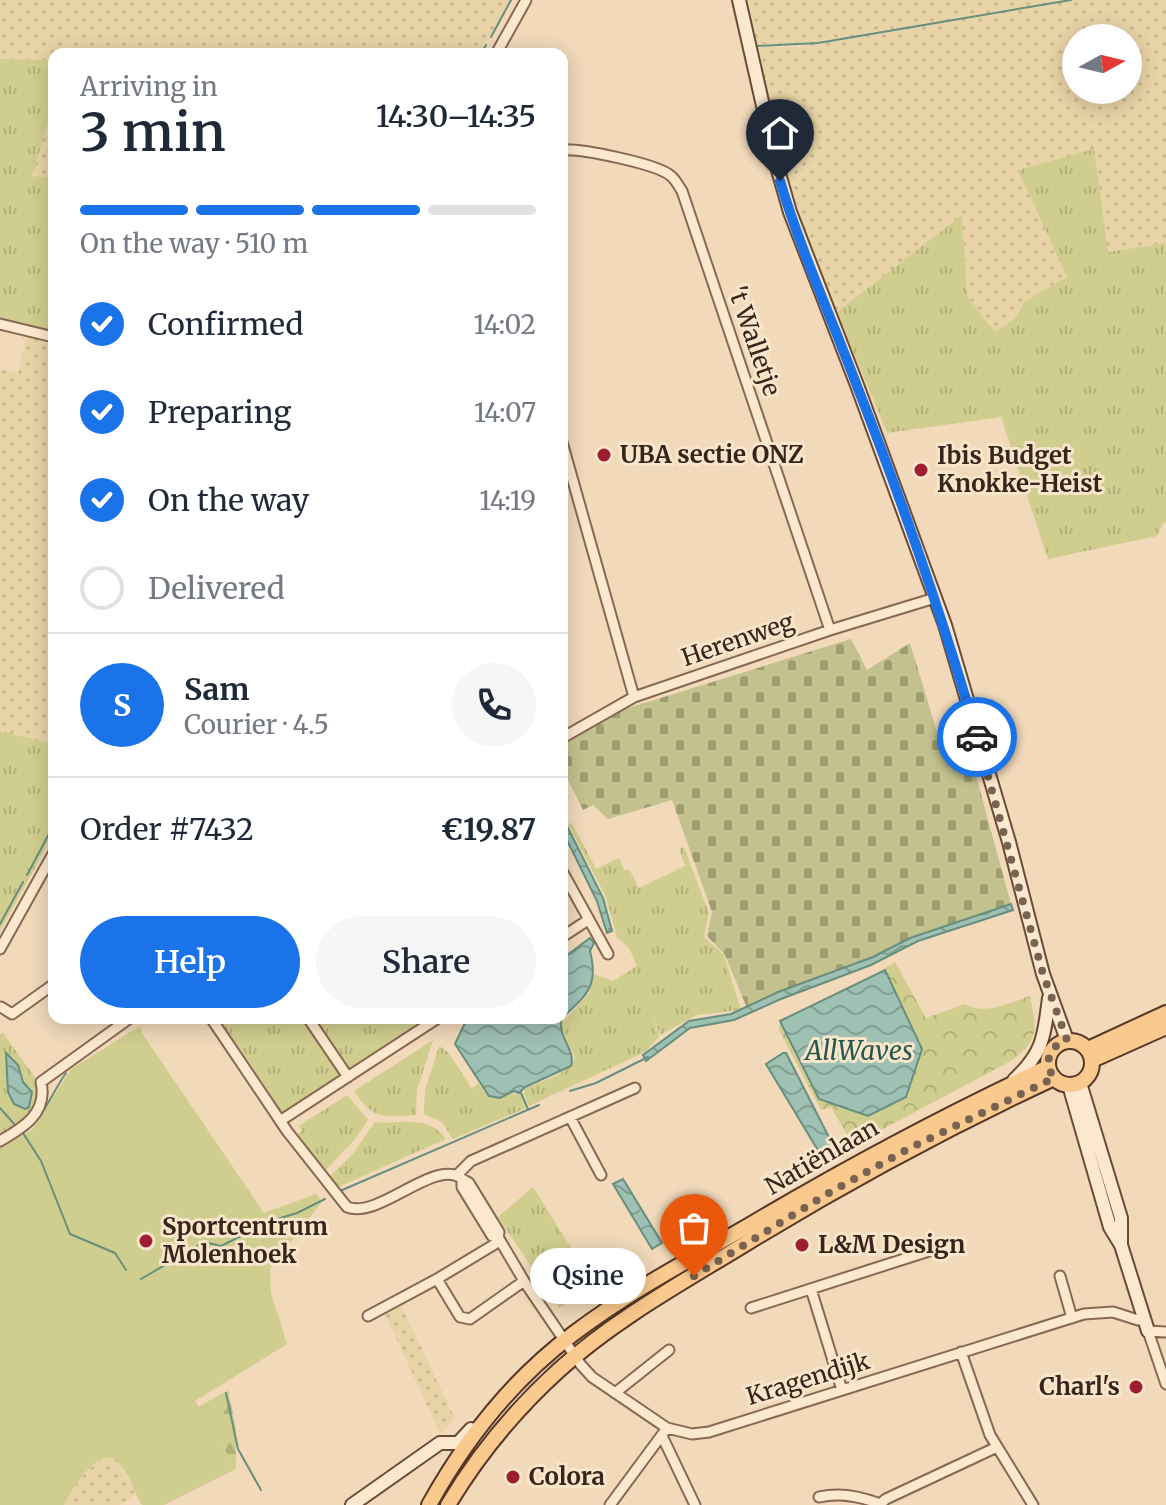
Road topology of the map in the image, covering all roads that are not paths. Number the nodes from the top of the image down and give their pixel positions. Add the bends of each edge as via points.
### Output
1 (526, 0) edge
2 (739, 0) edge
3 (499, 48) edge
4 (568, 150) edge
5 (0, 324) edge
6 (48, 336) edge
7 (568, 463) edge
8 (935, 598) junction
9 (830, 630) junction
10 (634, 697) junction
11 (568, 735) edge
12 (48, 863) edge
13 (568, 882) edge
14 (588, 920) junction
15 (568, 933) edge
16 (0, 949) edge
17 (608, 954) dead end
18 (48, 988) edge
19 (1049, 994) junction
20 (1, 1007) edge
21 (1166, 1013) edge
22 (122, 1024) edge
23 (215, 1024) edge
24 (312, 1024) edge
25 (429, 1024) edge
26 (1166, 1027) edge
27 (1067, 1040) junction
28 (1090, 1054) junction
29 (1051, 1073) junction
30 (348, 1077) junction
31 (1075, 1084) junction
32 (1006, 1087) junction
33 (635, 1088) dead end
34 (570, 1117) junction
35 (280, 1121) junction
36 (0, 1141) edge
37 (601, 1175) dead end
38 (460, 1177) junction
39 (499, 1239) junction
40 (951, 1244) dead end
41 (1060, 1276) dead end
42 (437, 1279) junction
43 (524, 1281) junction
44 (811, 1289) junction
45 (751, 1308) dead end
46 (368, 1316) dead end
47 (1072, 1318) junction
48 (1146, 1325) junction
49 (1166, 1332) edge
50 (565, 1341) junction
51 (669, 1350) dead end
52 (961, 1352) junction
53 (576, 1356) junction
54 (1166, 1384) edge
55 (842, 1390) junction
56 (615, 1393) junction
57 (664, 1432) junction
58 (997, 1447) junction
59 (450, 1450) junction
60 (819, 1497) dead end
61 (352, 1505) edge
62 (429, 1505) edge
63 (448, 1505) edge
64 (610, 1505) edge
65 (695, 1505) edge
66 (880, 1505) edge
67 (1033, 1505) edge

1 - 3 street
2 - 8 street via 790,212
4 - 9 street, 't Walletje via 659,168 682,191
5 - 6 street
7 - 10 street
8 - 9 street, Herenweg
8 - 19 street
9 - 10 street, Herenweg
10 - 11 street, Herenweg
12 - 16 street
13 - 14 street
14 - 15 street
14 - 17 street
18 - 20 street via 12,1014
19 - 27 street
19 - 32 street via 1046,1033 1038,1053
21 - 28 main road
22 - 36 street via 41,1082 43,1092 33,1119
23 - 35 street
24 - 30 street
25 - 30 street
26 - 28 main road
27 - 28 main road via 1081,1043
27 - 29 main road via 1052,1050
28 - 31 main road via 1091,1071
29 - 31 main road
29 - 32 main road, Natiënlaan
29 - 53 main road, Natiënlaan via 827,1194 641,1309
30 - 35 street
31 - 48 street via 1121,1218 1121,1245
32 - 50 main road, Natiënlaan via 859,1160
33 - 34 street
34 - 37 street
34 - 38 street via 471,1161
35 - 38 street via 354,1210 442,1175
38 - 39 street, Kragendijk via 492,1236
39 - 42 street
39 - 43 street, Kragendijk
40 - 44 street
41 - 47 street
42 - 43 street via 460,1317 470,1319
42 - 46 street
43 - 50 street, Kragendijk
44 - 45 street
44 - 55 street
47 - 48 street, Kragendijk via 1113,1312
47 - 52 street, Kragendijk
48 - 49 street, Kragendijk
48 - 54 street
50 - 53 street, Kragendijk
50 - 59 main road, Natiënlaan
51 - 56 street
52 - 55 street, Kragendijk
52 - 58 street
53 - 56 street, Kragendijk via 592,1377
53 - 63 main road, Natiënlaan via 508,1422
55 - 57 street, Kragendijk via 701,1434
56 - 57 street, Kragendijk
57 - 64 street
57 - 65 street
58 - 66 street
58 - 67 street
59 - 61 street via 440,1443
59 - 62 main road, Natiënlaan
60 - 66 street via 833,1493

